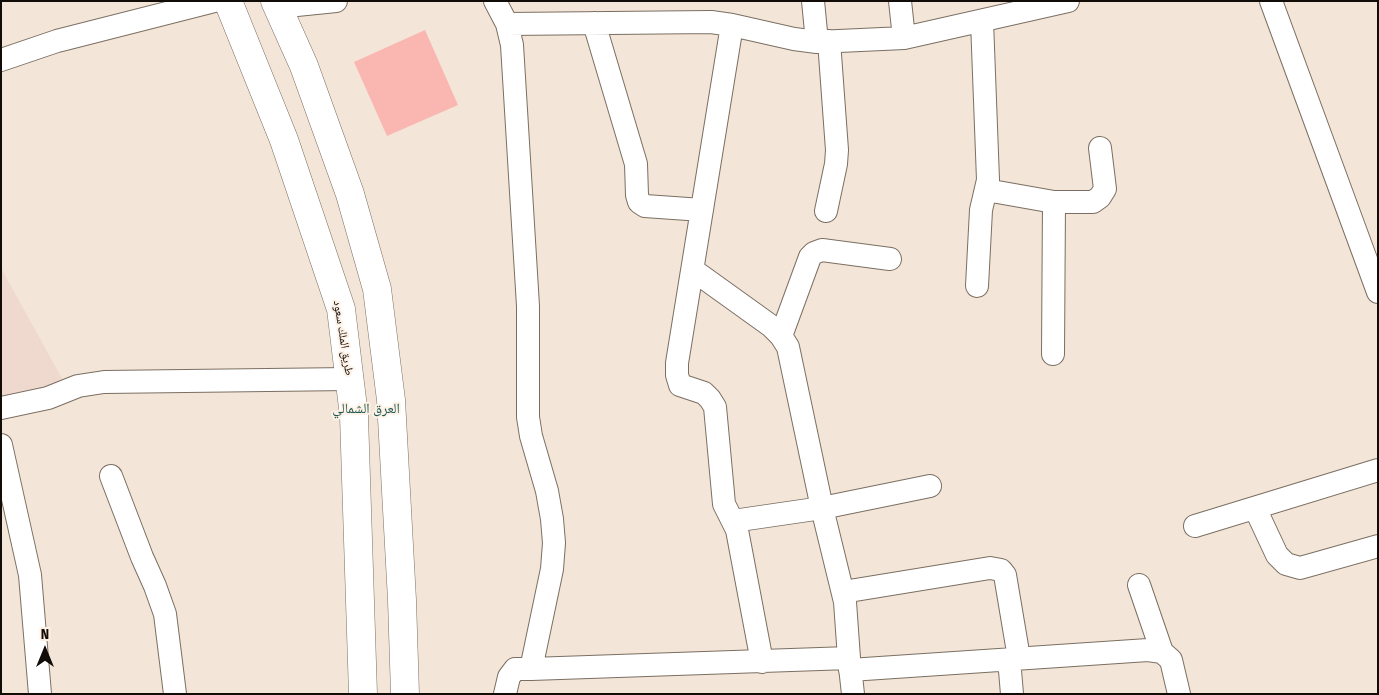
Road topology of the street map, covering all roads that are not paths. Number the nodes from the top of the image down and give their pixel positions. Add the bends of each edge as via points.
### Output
1 (214, 1) edge
2 (228, 1) edge
3 (336, 1) edge
4 (495, 1) edge
5 (813, 1) edge
6 (900, 1) edge
7 (1068, 1) edge
8 (1271, 1) edge
9 (276, 4) edge
10 (982, 21) junction
11 (594, 23) junction
12 (507, 24) junction
13 (732, 25) junction
14 (904, 38) junction
15 (823, 41) junction
16 (1, 60) edge
17 (1100, 148) dead end
18 (986, 190) junction
19 (1054, 202) junction
20 (702, 210) junction
21 (826, 211) dead end
22 (890, 259) dead end
23 (692, 270) junction
24 (1377, 283) edge
25 (977, 286) dead end
26 (781, 336) junction
27 (1053, 354) dead end
28 (350, 379) junction
29 (1, 408) edge
30 (1, 446) edge
31 (1378, 470) edge
32 (111, 476) dead end
33 (930, 486) dead end
34 (822, 508) junction
35 (1256, 508) junction
36 (733, 521) junction
37 (1195, 526) dead end
38 (1378, 546) edge
39 (1139, 585) dead end
40 (843, 592) junction
41 (1162, 652) junction
42 (1014, 658) junction
43 (762, 662) junction
44 (850, 664) junction
45 (531, 669) junction
46 (40, 694) edge
47 (175, 694) edge
48 (359, 694) edge
49 (363, 694) edge
50 (405, 694) edge
51 (505, 694) edge
52 (853, 694) edge
53 (1012, 694) edge
54 (1179, 694) edge

1 - 16 street via 57,41
2 - 28 highway, طريق الملك سعود via 284,140 341,309
3 - 9 street
4 - 12 street
5 - 15 street
6 - 14 street
7 - 10 street
8 - 24 street
9 - 50 highway via 304,66 350,194 377,289 391,400
10 - 14 street
10 - 18 street
11 - 12 street
11 - 13 street via 710,22
11 - 20 street via 636,164 639,202 646,206
12 - 45 street via 512,45 528,306 528,417 547,491 554,543 552,569
13 - 15 street via 785,37
13 - 20 street
14 - 15 street
15 - 21 street via 837,150
17 - 19 street via 1105,189 1100,197 1093,202
18 - 19 street
18 - 25 street via 981,210
19 - 27 street
20 - 23 street
22 - 26 street via 822,250 814,253
23 - 26 street
23 - 36 street via 677,375 680,385 704,393 715,407 724,504
26 - 34 street via 788,347
28 - 29 street via 104,382
28 - 49 highway, طريق الملك سعود
30 - 46 street via 30,575
31 - 35 street
32 - 47 street via 164,614
33 - 34 street
34 - 36 street
34 - 40 street
35 - 37 street
35 - 38 street via 1277,555 1286,564 1300,568
36 - 43 street
39 - 41 street
40 - 42 street via 990,568 1001,570 1005,575
40 - 44 street
41 - 42 street via 1148,650
41 - 54 street via 1171,660
42 - 44 street
42 - 53 street
43 - 44 street
43 - 45 street
44 - 52 street
45 - 51 street via 515,668
48 - 49 street

